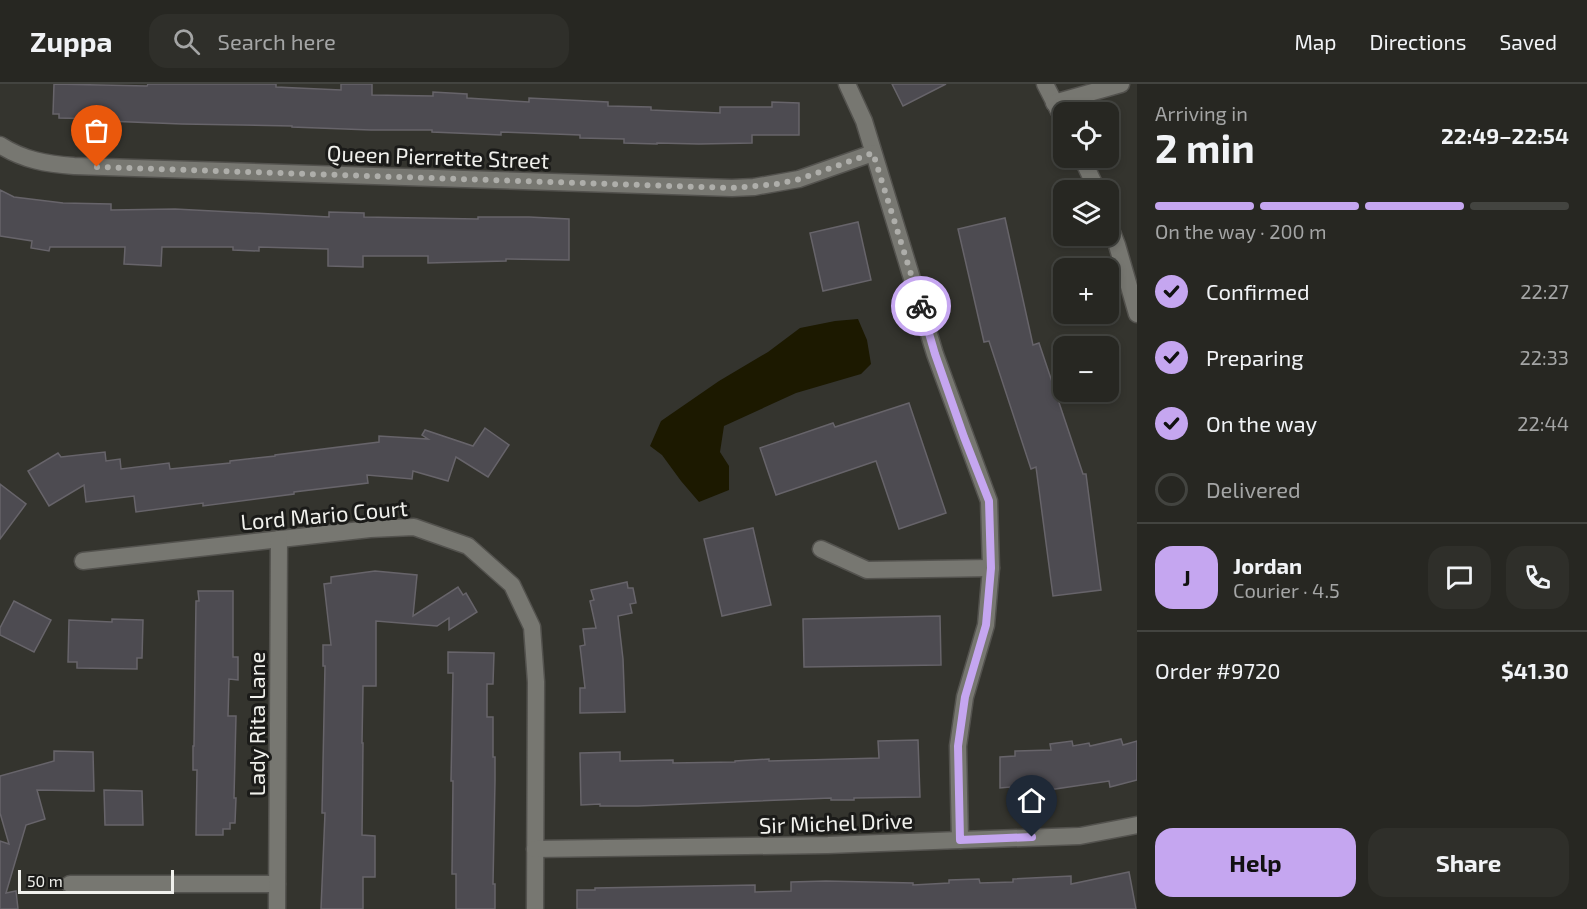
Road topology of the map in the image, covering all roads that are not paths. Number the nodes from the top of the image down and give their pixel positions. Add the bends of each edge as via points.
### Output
1 (847, 84) edge
2 (1045, 84) edge
3 (1121, 84) edge
4 (1054, 102) edge
5 (1058, 102) edge
6 (0, 145) edge
7 (873, 153) junction
8 (1117, 246) edge
9 (1137, 315) edge
10 (279, 539) junction
11 (821, 549) dead end
12 (83, 561) dead end
13 (991, 568) junction
14 (1137, 825) edge
15 (960, 840) junction
16 (535, 849) junction
17 (70, 884) dead end
18 (277, 884) junction
19 (277, 909) edge
20 (535, 909) edge

1 - 7 street
2 - 4 street
3 - 5 street
6 - 7 street, Queen Pierrette Street via 29,160 52,165 732,188 800,179
7 - 13 street via 935,354 989,501
8 - 9 street
10 - 12 street, Lord Mario Court
10 - 16 street, Lord Mario Court via 414,527 468,546 512,585 532,627 536,682
10 - 18 street, Lady Rita Lane
11 - 13 street via 867,570
13 - 15 street via 986,625 965,697 958,746
14 - 15 street, Sir Michel Drive via 1080,836
15 - 16 street, Sir Michel Drive
16 - 20 street, Lord Mario Court
17 - 18 street
18 - 19 street, Lady Rita Lane

